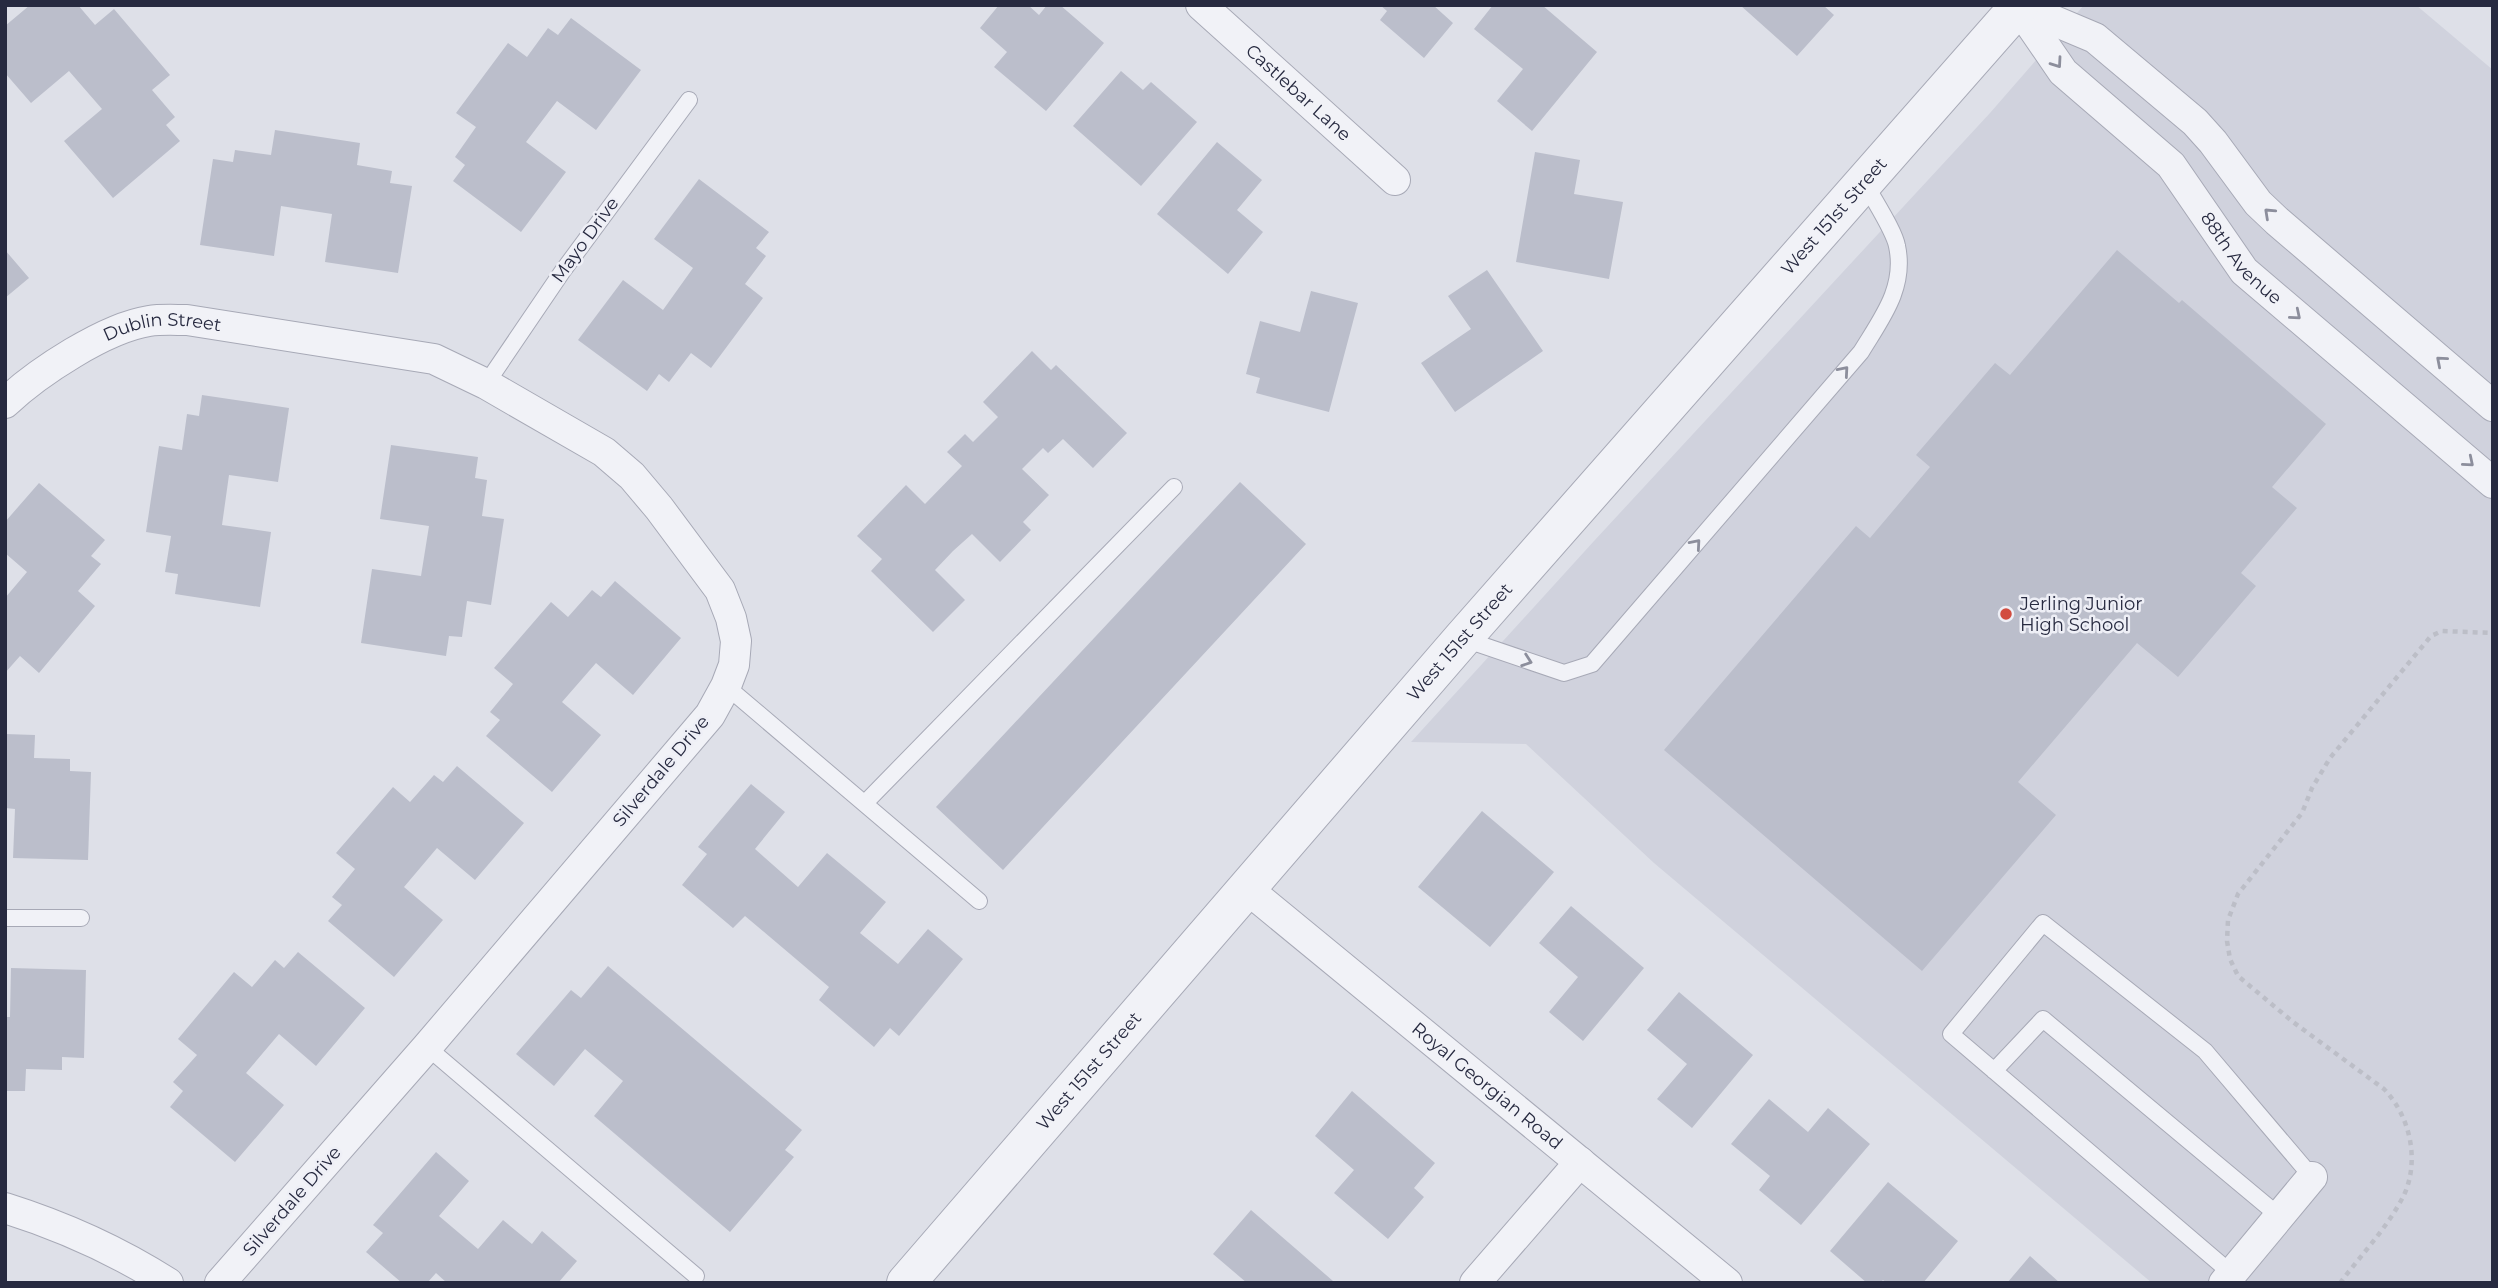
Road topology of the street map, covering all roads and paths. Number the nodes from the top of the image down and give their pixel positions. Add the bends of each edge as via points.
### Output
1 (1201, 5) edge
2 (2019, 6) edge
3 (689, 100) dead end
4 (1395, 180) dead end
5 (1864, 182) junction
6 (341, 345) joint
7 (486, 384) junction
8 (5, 403) edge
9 (2493, 406) edge
10 (2493, 483) edge
11 (1174, 487) dead end
12 (2493, 633) edge
13 (1462, 639) junction
14 (726, 686) junction
15 (865, 803) junction
16 (1246, 888) junction
17 (979, 901) dead end
18 (5, 918) edge
19 (81, 918) dead end
20 (427, 1047) junction
21 (1994, 1071) junction
22 (1580, 1162) junction
23 (2312, 1177) joint
24 (2279, 1216) junction
25 (10, 1218) edge
26 (696, 1276) dead end
27 (2227, 1278) edge
28 (168, 1283) edge
29 (220, 1283) edge
30 (906, 1283) edge
31 (1475, 1283) edge
32 (1727, 1283) edge
33 (2340, 1283) edge

1 - 4 street, Castlebar Lane
2 - 5 street, West 151st Street
9 -> 2 street via 2277,221 2194,122 2125,63 2095,38
2 -> 10 street, 88th Avenue via 2063,72 2171,165 2245,271
3 - 7 lane, Mayo Drive
5 - 13 street, West 151st Street
13 -> 5 lane via 1564,673 1592,664 1861,352 1882,318 1898,284 1897,245
6 - 7 street, Silverdale Drive via 434,359
6 - 8 street, Dublin Street via 187,320 149,321 111,333 27,383
7 - 14 street, Silverdale Drive via 604,452 659,508 720,590 731,618 736,641
11 - 15 lane
12 - 33 path via 2442,631 2431,636 2330,758 2302,813 2238,894 2228,920 2230,958 2238,976 2293,1023 2384,1089 2396,1101 2411,1140 2404,1193
13 - 16 street, West 151st Street
14 - 15 lane
14 - 20 street, Silverdale Drive via 710,715
15 - 17 lane
16 - 22 street, Royal Georgian Road
16 - 30 street, West 151st Street
18 - 19 lane
20 - 26 lane
20 - 29 street, Silverdale Drive
21 - 23 lane via 1951,1034 2043,923 2205,1051
21 - 24 lane via 2043,1019
21 - 27 lane
22 - 31 street
22 - 32 street, Royal Georgian Road
23 - 24 street
24 - 27 street
25 - 28 street via 87,1240

